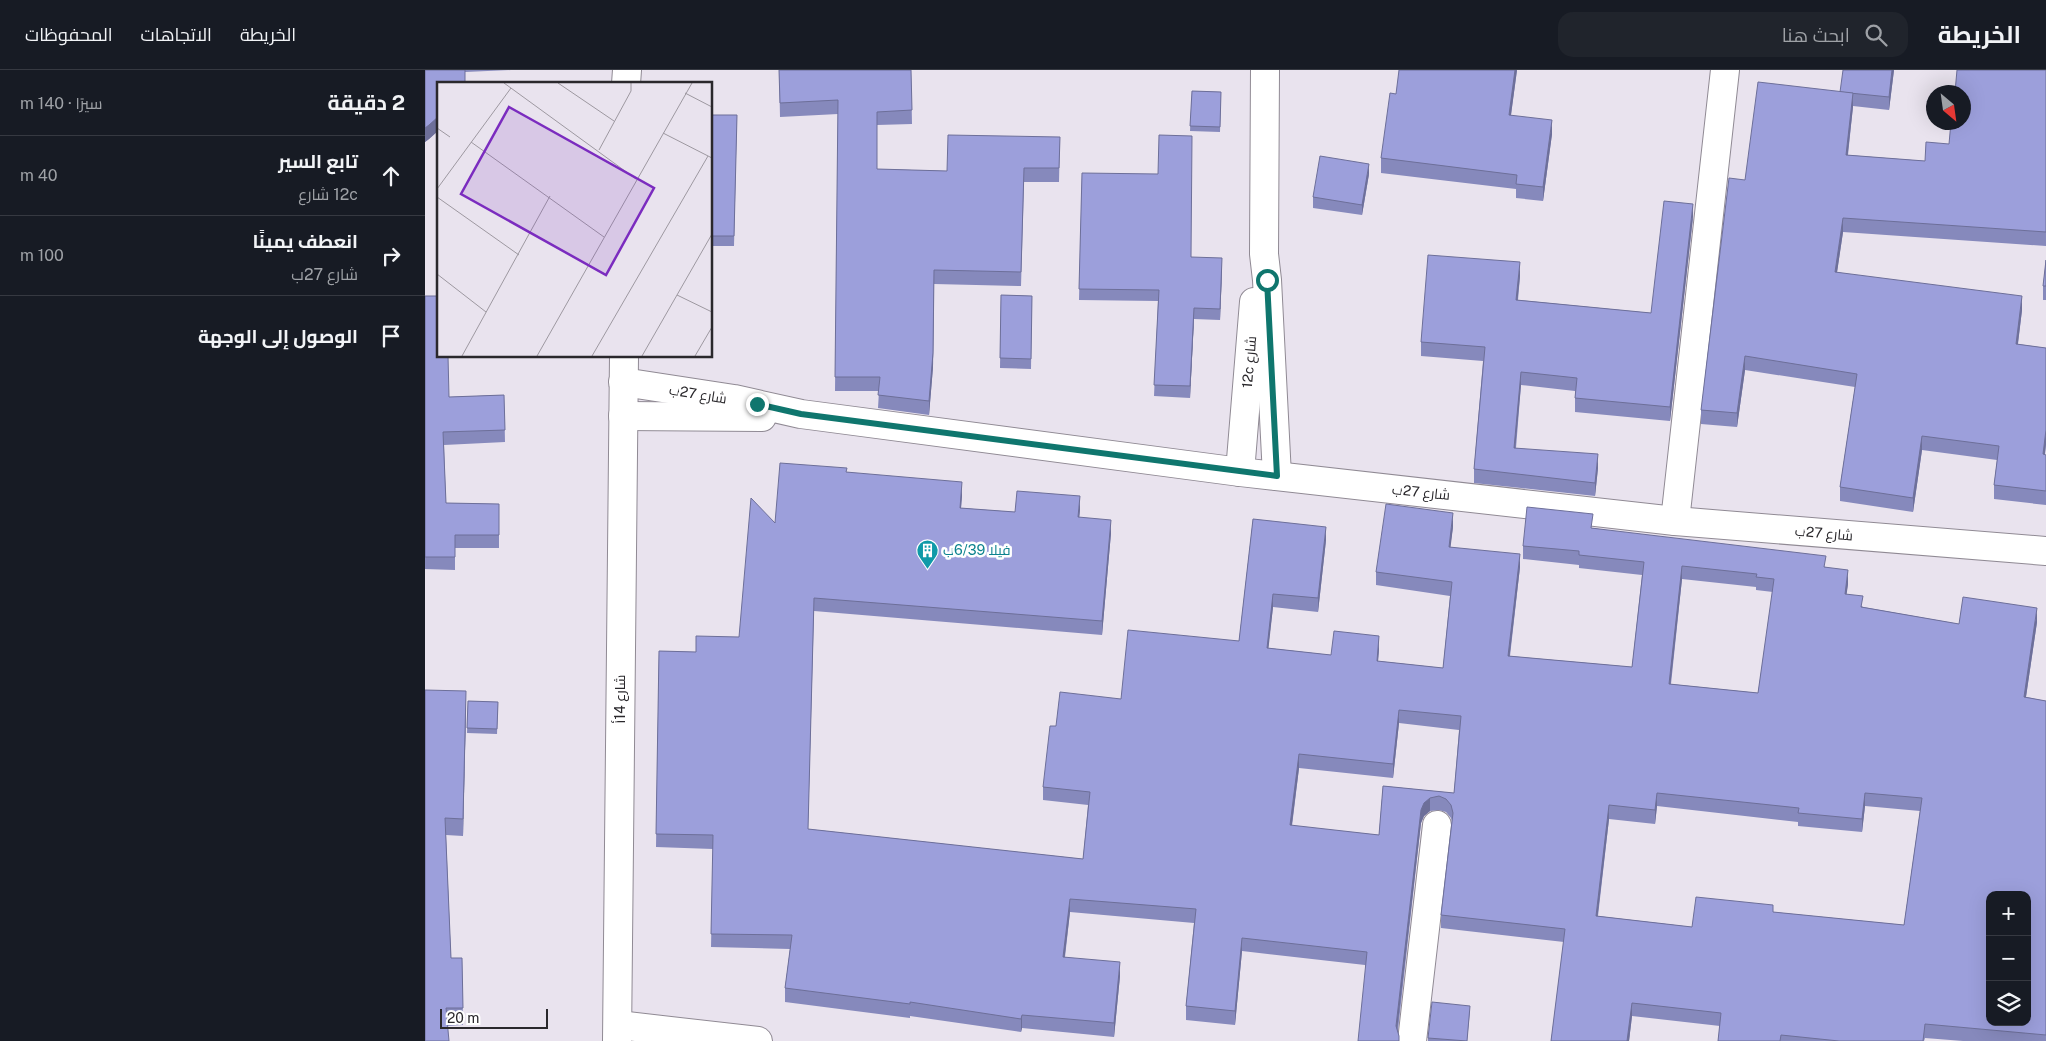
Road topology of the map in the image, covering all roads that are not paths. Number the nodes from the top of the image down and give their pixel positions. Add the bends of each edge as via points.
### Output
1 (1265, 70) edge
2 (1725, 70) edge
3 (1264, 254) junction
4 (624, 369) edge
5 (801, 414) junction
6 (623, 416) junction
7 (1240, 472) junction
8 (1277, 476) junction
9 (1675, 521) junction
10 (2045, 552) edge
11 (1437, 825) dead end
12 (618, 1033) edge
13 (758, 1041) edge
14 (1412, 1041) edge

1 - 3 street, 12c شارع
2 - 9 street
3 - 7 street, 12c شارع via 1253,304
3 - 8 street, 12c شارع
4 - 5 street, شارع 27ب
4 - 6 street, شارع 14أ
5 - 6 street, شارع 27ب
5 - 7 street, شارع 27ب
6 - 12 street, شارع 14أ
7 - 8 street, شارع 27ب
8 - 9 street, شارع 27ب
9 - 10 street, شارع 27ب
11 - 14 street
12 - 13 street

